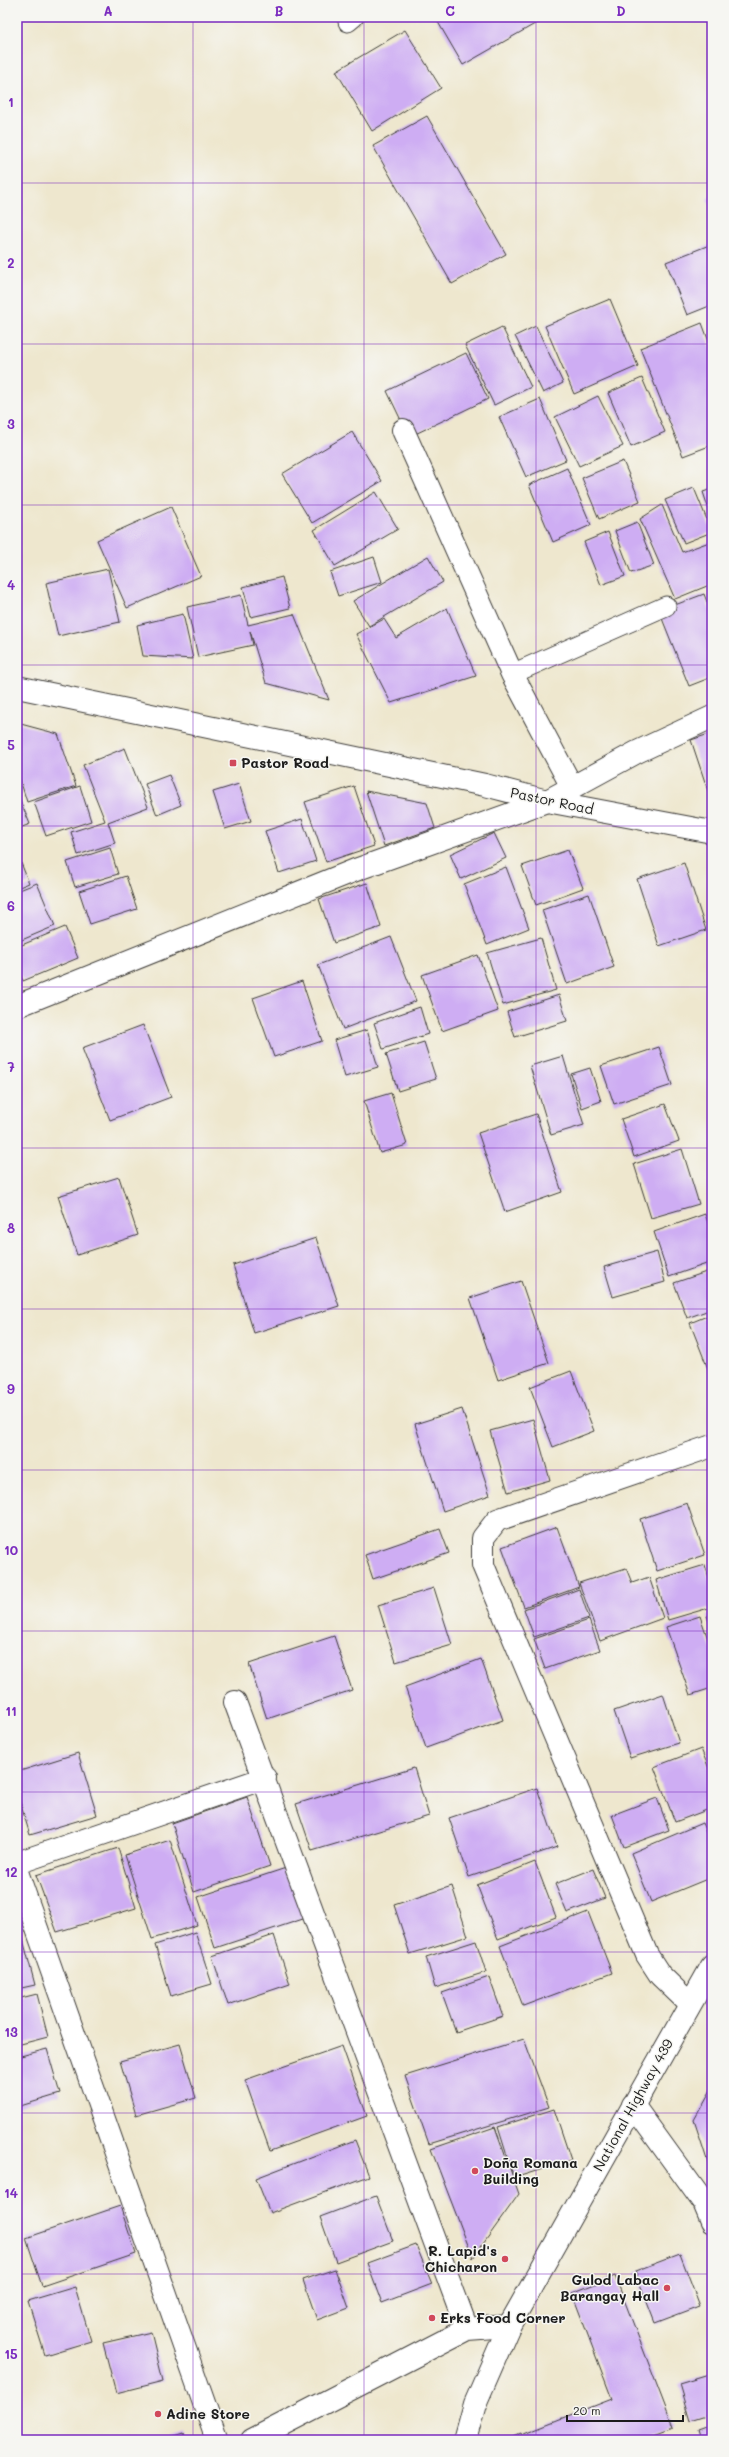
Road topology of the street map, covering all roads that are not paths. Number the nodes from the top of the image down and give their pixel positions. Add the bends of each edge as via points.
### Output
1 (403, 430) dead end
2 (666, 606) dead end
3 (512, 674) junction
4 (17, 687) edge
5 (712, 717) edge
6 (572, 787) junction
7 (547, 801) junction
8 (712, 832) edge
9 (17, 1006) edge
10 (712, 1446) edge
11 (235, 1702) dead end
12 (265, 1778) junction
13 (17, 1863) edge
14 (17, 1872) edge
15 (712, 1966) edge
16 (689, 2003) junction
17 (633, 2105) junction
18 (712, 2222) edge
19 (509, 2326) junction
20 (467, 2329) junction
21 (217, 2440) edge
22 (252, 2440) edge
23 (465, 2440) edge

1 - 3 street
2 - 3 lane
3 - 6 street
4 - 7 street, Pastor Road
5 - 6 street via 637,752
6 - 7 street
7 - 8 street, Pastor Road
7 - 9 street via 358,869
10 - 16 street via 496,1520 482,1538 483,1565 647,1955 660,1975
11 - 12 street
12 - 13 street
12 - 20 street
14 - 21 street
15 - 16 street, National Highway 439
16 - 17 street, National Highway 439
17 - 18 street via 704,2202
17 - 19 street, National Highway 439
19 - 20 street
19 - 23 street, National Highway 439 via 475,2404
20 - 22 street

